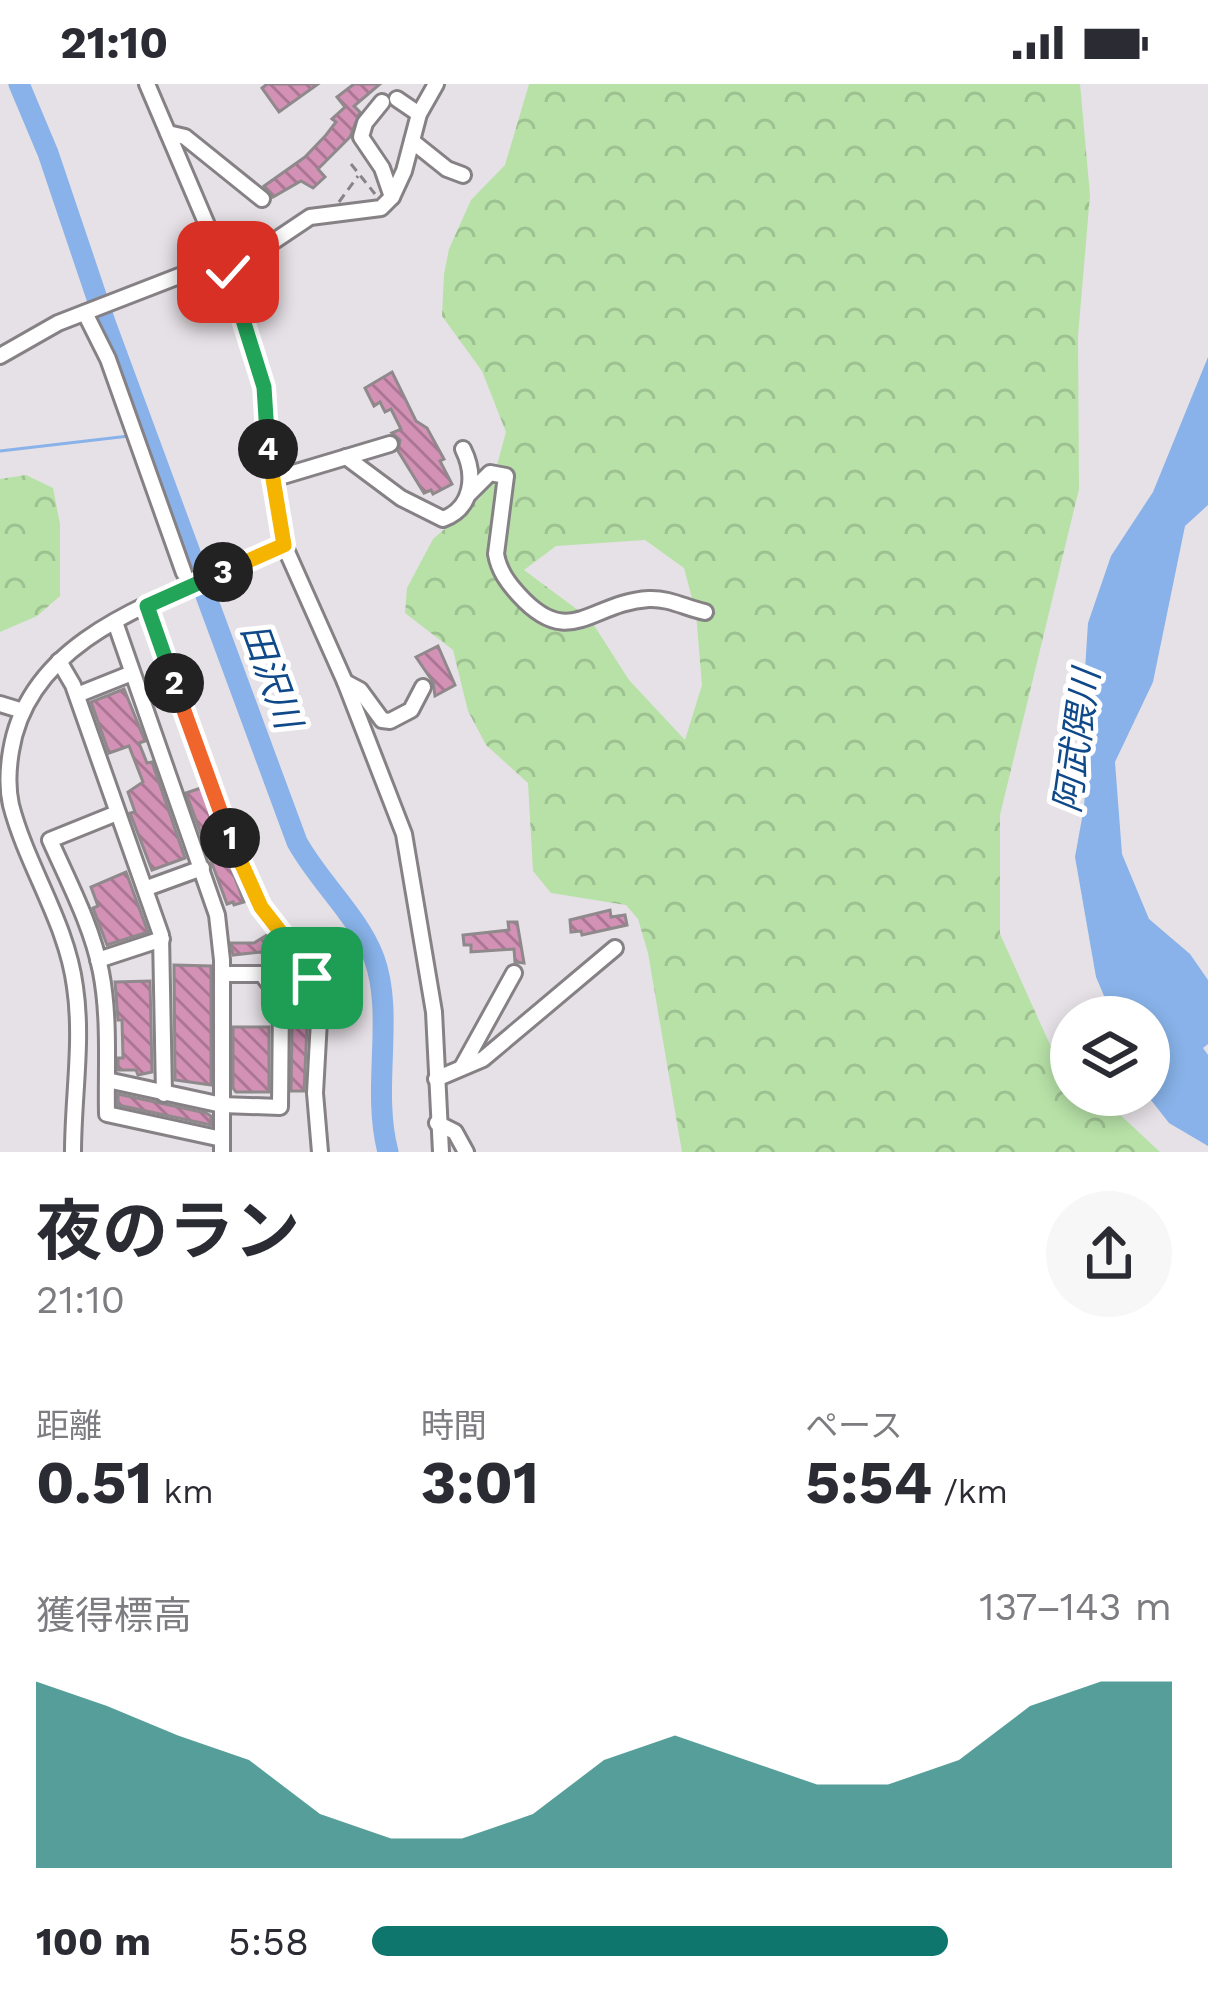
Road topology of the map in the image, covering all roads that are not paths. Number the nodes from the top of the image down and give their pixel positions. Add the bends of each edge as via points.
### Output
1 (147, 84) edge
2 (436, 84) edge
3 (419, 114) junction
4 (168, 133) junction
5 (412, 141) junction
6 (463, 175) dead end
7 (262, 199) dead end
8 (388, 201) junction
9 (225, 266) junction
10 (85, 313) junction
11 (0, 356) edge
12 (390, 444) dead end
13 (463, 449) dead end
14 (346, 457) junction
15 (273, 479) junction
16 (469, 494) junction
17 (284, 545) junction
18 (184, 573) dead end
19 (147, 606) junction
20 (705, 612) dead end
21 (116, 622) junction
22 (59, 662) junction
23 (132, 673) junction
24 (345, 682) junction
25 (423, 688) dead end
26 (77, 695) junction
27 (0, 704) edge
28 (23, 711) junction
29 (117, 814) junction
30 (202, 868) junction
31 (147, 888) junction
32 (162, 939) junction
33 (615, 948) dead end
34 (98, 961) junction
35 (222, 974) junction
36 (514, 974) dead end
37 (462, 1067) junction
38 (436, 1079) junction
39 (106, 1080) junction
40 (164, 1094) junction
41 (222, 1106) junction
42 (437, 1124) junction
43 (222, 1146) edge
44 (73, 1152) edge
45 (320, 1152) edge
46 (441, 1152) edge
47 (466, 1152) edge

1 - 4 street
2 - 3 street
3 - 5 street
3 - 8 street via 389,100 361,130
4 - 7 street via 185,137
4 - 9 street
5 - 6 street
5 - 8 street
8 - 9 street via 310,218
9 - 10 street
9 - 15 street via 264,387
10 - 11 street
10 - 18 street
12 - 14 street
13 - 16 street
14 - 15 street
14 - 16 street via 430,516 449,518
15 - 17 street
16 - 20 street via 490,473 506,476 498,567 543,618 568,622 654,598
17 - 19 street
17 - 24 street
19 - 21 street
19 - 45 street via 249,886 304,962 320,1002
21 - 22 street
21 - 23 street
22 - 26 street
22 - 28 street
23 - 26 street
23 - 30 street
24 - 25 street via 390,722 411,710
24 - 38 street via 404,834 434,1012
26 - 29 street
27 - 28 street
28 - 44 street via 9,799 76,987
29 - 31 street
29 - 34 street via 50,840
30 - 31 street
30 - 35 street via 217,915
31 - 32 street
32 - 34 street
32 - 40 street
33 - 37 street via 483,1059
34 - 39 street
35 - 41 street
35 - 41 street via 266,976 281,1000 281,1022 280,1107
36 - 37 street
37 - 38 street
38 - 42 street
39 - 40 street
39 - 43 street via 107,1114
40 - 41 street
41 - 43 street
42 - 46 street
42 - 47 street via 455,1132

